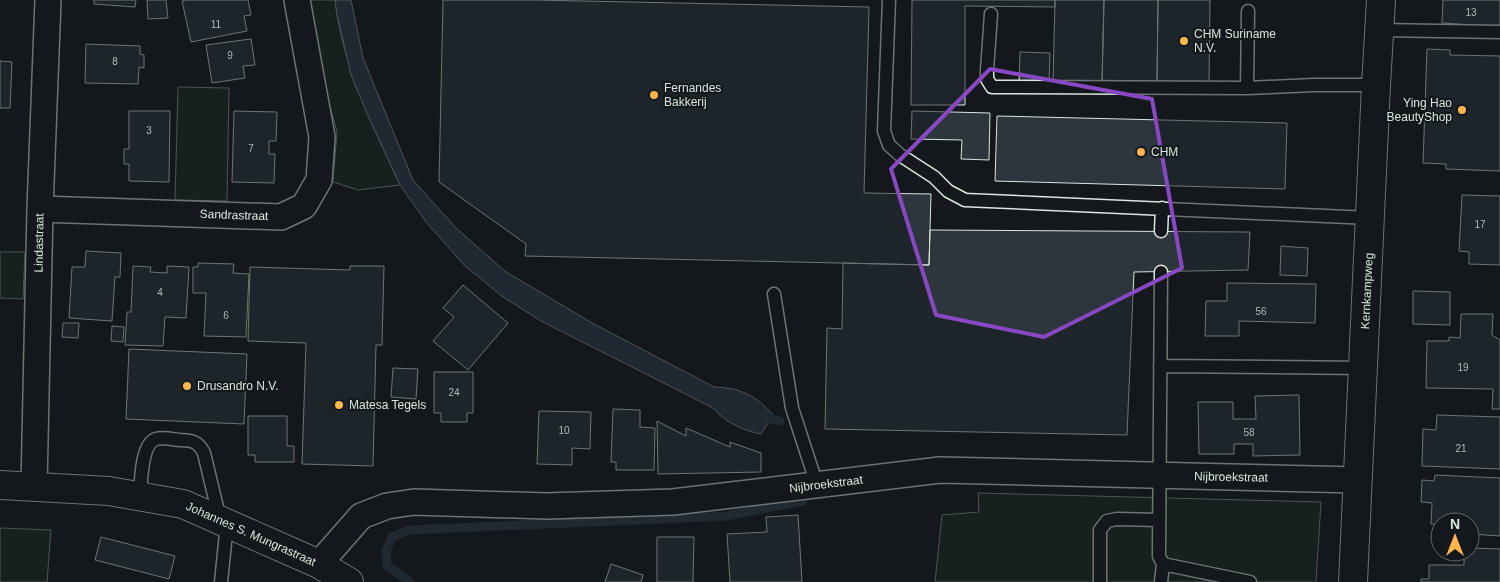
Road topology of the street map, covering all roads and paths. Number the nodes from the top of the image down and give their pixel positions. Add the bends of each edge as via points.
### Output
1 (48, 0) edge
2 (297, 0) edge
3 (889, 0) edge
4 (1381, 0) edge
5 (1248, 11) dead end
6 (991, 14) dead end
7 (1379, 30) junction
8 (1500, 32) edge
9 (1376, 85) junction
10 (1247, 88) junction
11 (1162, 208) junction
12 (40, 209) junction
13 (1370, 218) junction
14 (1161, 231) dead end
15 (1161, 272) dead end
16 (774, 294) dead end
17 (1160, 366) junction
18 (1363, 368) junction
19 (1160, 476) junction
20 (1358, 480) junction
21 (0, 485) edge
22 (817, 485) junction
23 (34, 486) junction
24 (140, 496) junction
25 (1159, 520) junction
26 (224, 522) junction
27 (319, 564) junction
28 (1163, 564) junction
29 (221, 582) edge
30 (349, 582) edge
31 (1100, 582) edge
32 (1161, 582) edge
33 (1250, 582) edge
34 (1353, 582) edge

1 - 12 street, Lindastraat
2 - 12 street, Sandrastraat via 322,137 320,180 304,206 281,217
3 - 11 lane via 884,131 889,146 900,155 965,200
4 - 7 street, Kernkampweg
5 - 10 lane
6 - 10 lane via 987,79 992,87
7 - 8 lane
7 - 9 street, Kernkampweg
9 - 10 lane
9 - 13 street, Kernkampweg
11 - 13 lane
11 - 14 lane
12 - 23 street, Lindastraat
13 - 18 street, Kernkampweg
15 - 17 lane
16 - 22 lane via 792,408
17 - 18 lane
17 - 19 lane
18 - 20 street, Kernkampweg
19 - 20 street, Nijbroekstraat
19 - 22 street, Nijbroekstraat via 940,470
19 - 25 lane
20 - 34 street, Kernkampweg
21 - 23 street, Johannes S. Mungrastraat
22 - 27 street, Nijbroekstraat via 673,502 546,506 414,502 387,506 361,516
23 - 24 street, Johannes S. Mungrastraat
24 - 26 street, Johannes S. Mungrastraat via 183,504
24 - 26 lane via 145,449 150,442 156,438 192,440 200,444 204,452
25 - 28 lane via 1159,556
25 - 31 lane via 1107,521 1100,530
26 - 27 street, Johannes S. Mungrastraat
26 - 29 lane
27 - 30 street, Johannes S. Mungrastraat
28 - 32 lane
28 - 33 lane

